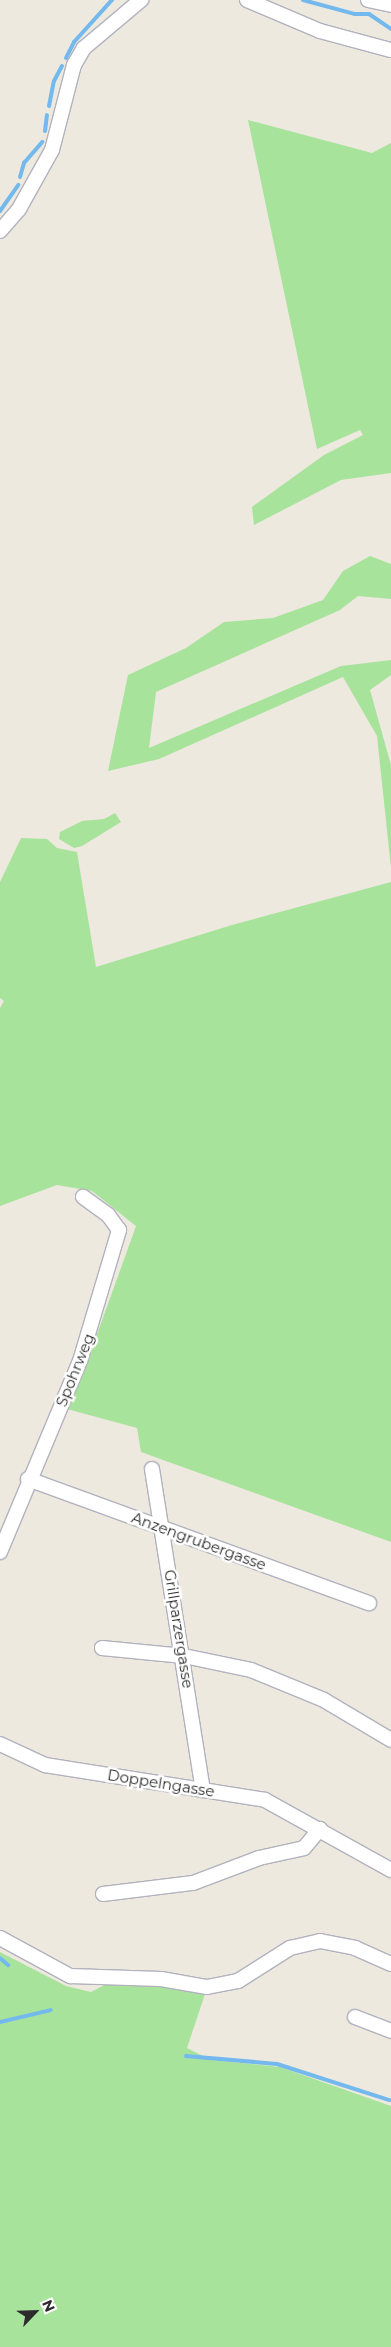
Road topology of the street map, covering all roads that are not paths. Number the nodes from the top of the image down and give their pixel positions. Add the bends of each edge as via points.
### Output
1 (141, 0) edge
2 (247, 0) edge
3 (368, 0) edge
4 (391, 4) edge
5 (391, 50) edge
6 (0, 231) edge
7 (83, 1197) dead end
8 (152, 1469) dead end
9 (28, 1479) junction
10 (164, 1528) junction
11 (0, 1552) edge
12 (369, 1603) dead end
13 (102, 1648) dead end
14 (184, 1656) junction
15 (391, 1740) edge
16 (0, 1744) edge
17 (203, 1790) junction
18 (320, 1829) junction
19 (391, 1870) edge
20 (103, 1894) dead end
21 (0, 1938) edge
22 (391, 1964) edge
23 (355, 2017) dead end
24 (391, 2031) edge

1 - 6 street via 84,48 52,150 19,209
2 - 5 street via 320,31
3 - 4 street
7 - 9 street, Spohrweg via 108,1215 120,1230 80,1361
8 - 10 street, Grillparzergasse
9 - 10 street, Anzengrubergasse
9 - 11 street, Spohrweg
10 - 12 street, Anzengrubergasse
10 - 14 street, Grillparzergasse
13 - 14 street
14 - 15 street via 251,1670 324,1700
14 - 17 street, Grillparzergasse
16 - 17 street, Doppelngasse via 45,1764
17 - 18 street, Doppelngasse via 265,1800
18 - 19 street, Doppelngasse
18 - 20 street via 304,1848 259,1858 193,1883
21 - 22 street via 70,1976 161,1979 207,1987 238,1981 290,1948 320,1941 355,1948
23 - 24 street

